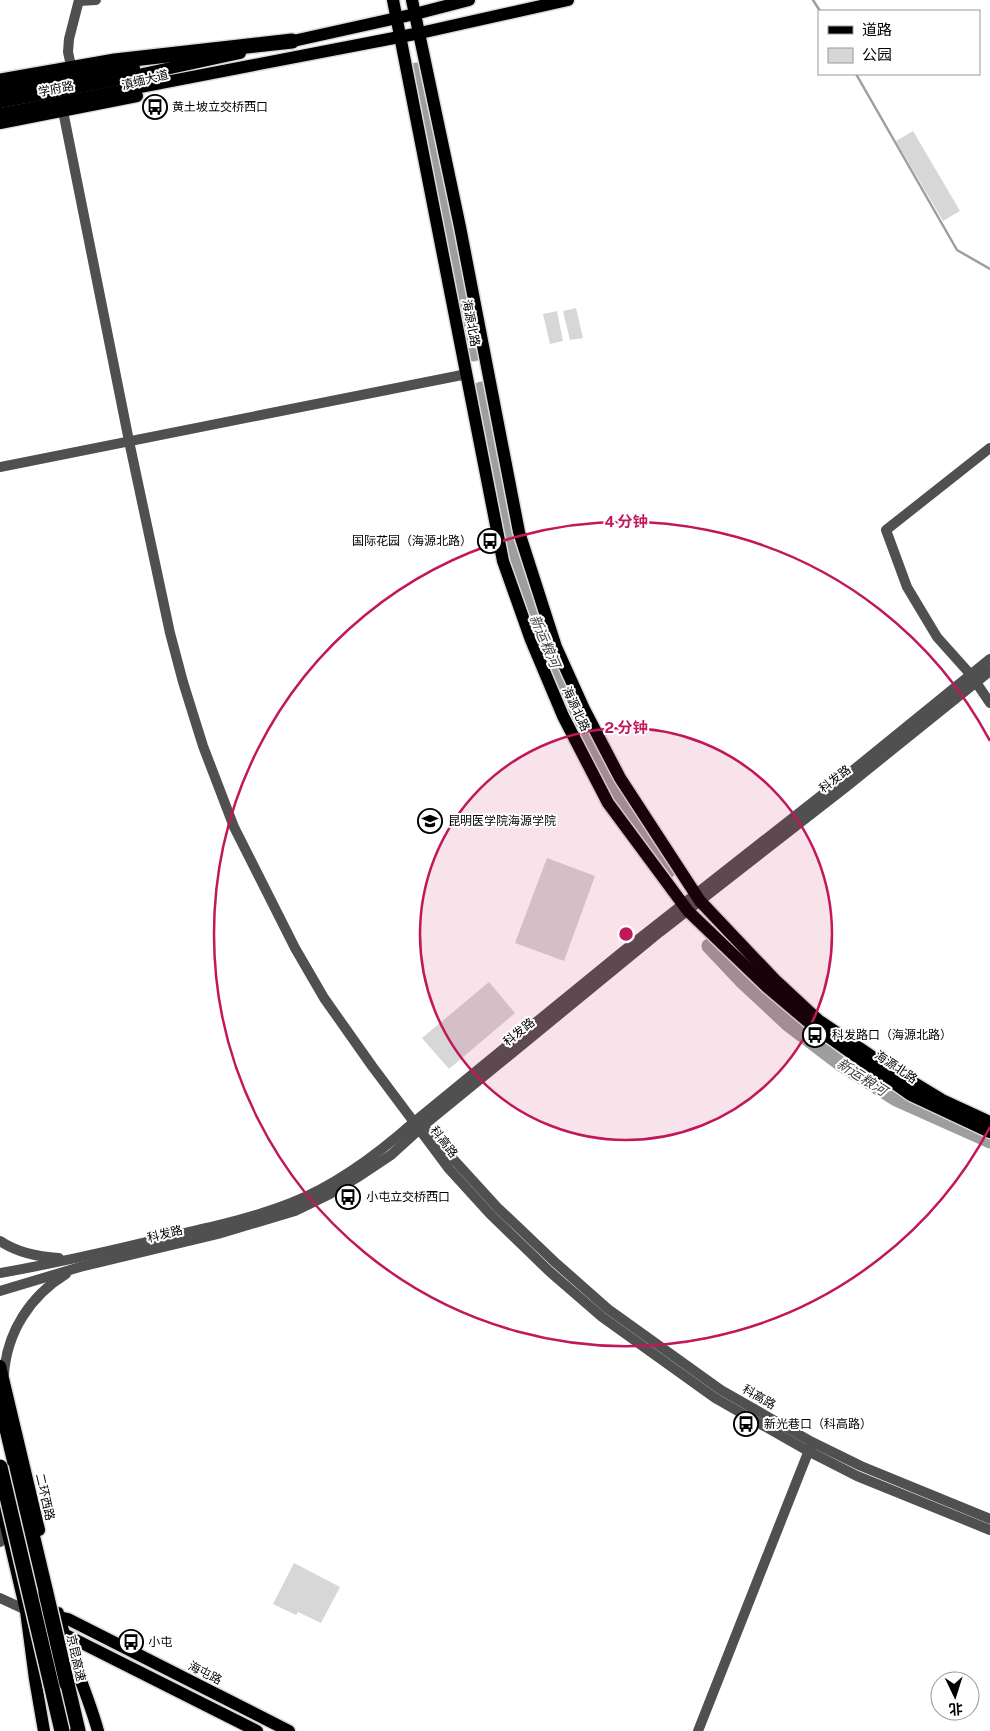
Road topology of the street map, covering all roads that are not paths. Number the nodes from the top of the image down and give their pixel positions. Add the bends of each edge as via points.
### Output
1 (79, 0) edge
2 (94, 0) edge
3 (393, 0) edge
4 (412, 0) edge
5 (469, 0) edge
6 (568, 0) edge
7 (415, 14) junction
8 (397, 18) junction
9 (420, 33) junction
10 (401, 36) junction
11 (292, 41) junction
12 (296, 57) junction
13 (72, 73) junction
14 (0, 81) edge
15 (116, 86) junction
16 (0, 93) edge
17 (0, 102) edge
18 (63, 111) junction
19 (0, 114) edge
20 (0, 123) edge
21 (467, 374) junction
22 (129, 441) junction
23 (990, 448) edge
24 (0, 467) edge
25 (990, 659) edge
26 (990, 670) edge
27 (975, 679) junction
28 (990, 693) edge
29 (990, 703) edge
30 (698, 897) junction
31 (685, 907) junction
32 (990, 1122) edge
33 (419, 1126) junction
34 (990, 1132) edge
35 (0, 1241) edge
36 (80, 1263) junction
37 (0, 1273) edge
38 (0, 1290) edge
39 (0, 1366) edge
40 (2, 1393) edge
41 (810, 1446) junction
42 (0, 1500) edge
43 (2, 1516) edge
44 (990, 1519) edge
45 (990, 1530) edge
46 (0, 1542) edge
47 (46, 1593) junction
48 (0, 1598) edge
49 (31, 1616) junction
50 (59, 1617) junction
51 (63, 1634) junction
52 (44, 1731) edge
53 (62, 1731) edge
54 (78, 1731) edge
55 (98, 1731) edge
56 (257, 1731) edge
57 (289, 1731) edge
58 (698, 1731) edge

1 - 2 street
1 - 13 street via 69,39
3 - 8 main road, 海源北路
4 - 7 main road, 海源北路
5 - 7 main road, 滇缅大道
6 - 9 main road, 滇缅大道
7 - 8 main road, 滇缅大道
7 - 9 main road, 海源北路
8 - 10 main road, 海源北路
8 - 11 main road, 滇缅大道
9 - 10 main road, 滇缅大道
9 - 30 main road, 海源北路 via 519,532 536,588 556,647 620,778
10 - 12 main road, 滇缅大道
10 - 21 main road, 海源北路
11 - 13 highway via 185,52
11 - 15 main road, 滇缅大道
12 - 15 main road, 滇缅大道
12 - 18 main road, 滇缅大道 via 118,101
13 - 14 highway
13 - 16 main road
15 - 17 main road, 学府路
15 - 19 main road, 学府路
18 - 20 main road, 滇缅大道
18 - 22 street, 科高路
21 - 22 street
21 - 31 main road, 海源北路 via 503,561 531,640 563,716 608,803
22 - 24 street
22 - 33 street, 科高路 via 183,682 234,827 324,998
23 - 27 street via 886,530 907,587 937,637
25 - 27 street, 科发路
26 - 27 street, 科发路
27 - 28 street
27 - 29 street
27 - 30 street, 科发路
30 - 31 street, 科发路
30 - 32 main road, 海源北路 via 775,980 818,1020 942,1100
31 - 33 street, 科发路
31 - 34 main road, 海源北路 via 767,988 812,1025 911,1095
33 - 36 street, 科发路 via 391,1155 330,1194 295,1211 218,1234
33 - 41 street, 科高路 via 449,1169 490,1214 602,1317 715,1398
35 - 36 street via 20,1251
36 - 37 street, 科发路
36 - 38 street, 科发路
36 - 40 street via 51,1284 24,1313 7,1352
39 - 40 main road, 二环西路
40 - 47 highway
40 - 50 main road, 二环西路
41 - 44 street, 科高路
41 - 45 street, 科高路 via 857,1476
41 - 58 street
42 - 43 main road
43 - 46 street
43 - 49 highway, bridge via 19,1562
47 - 49 highway, bridge via 24,1520 0,1467
47 - 54 highway, 京昆高速, bridge
48 - 49 street, 海屯路
49 - 50 main road, 海屯路
49 - 51 main road, 海屯路
49 - 52 main road via 35,1679
49 - 53 highway, bridge
50 - 51 main road, 二环西路
50 - 57 main road, 海屯路
51 - 55 main road, 二环西路
51 - 56 main road, 海屯路

